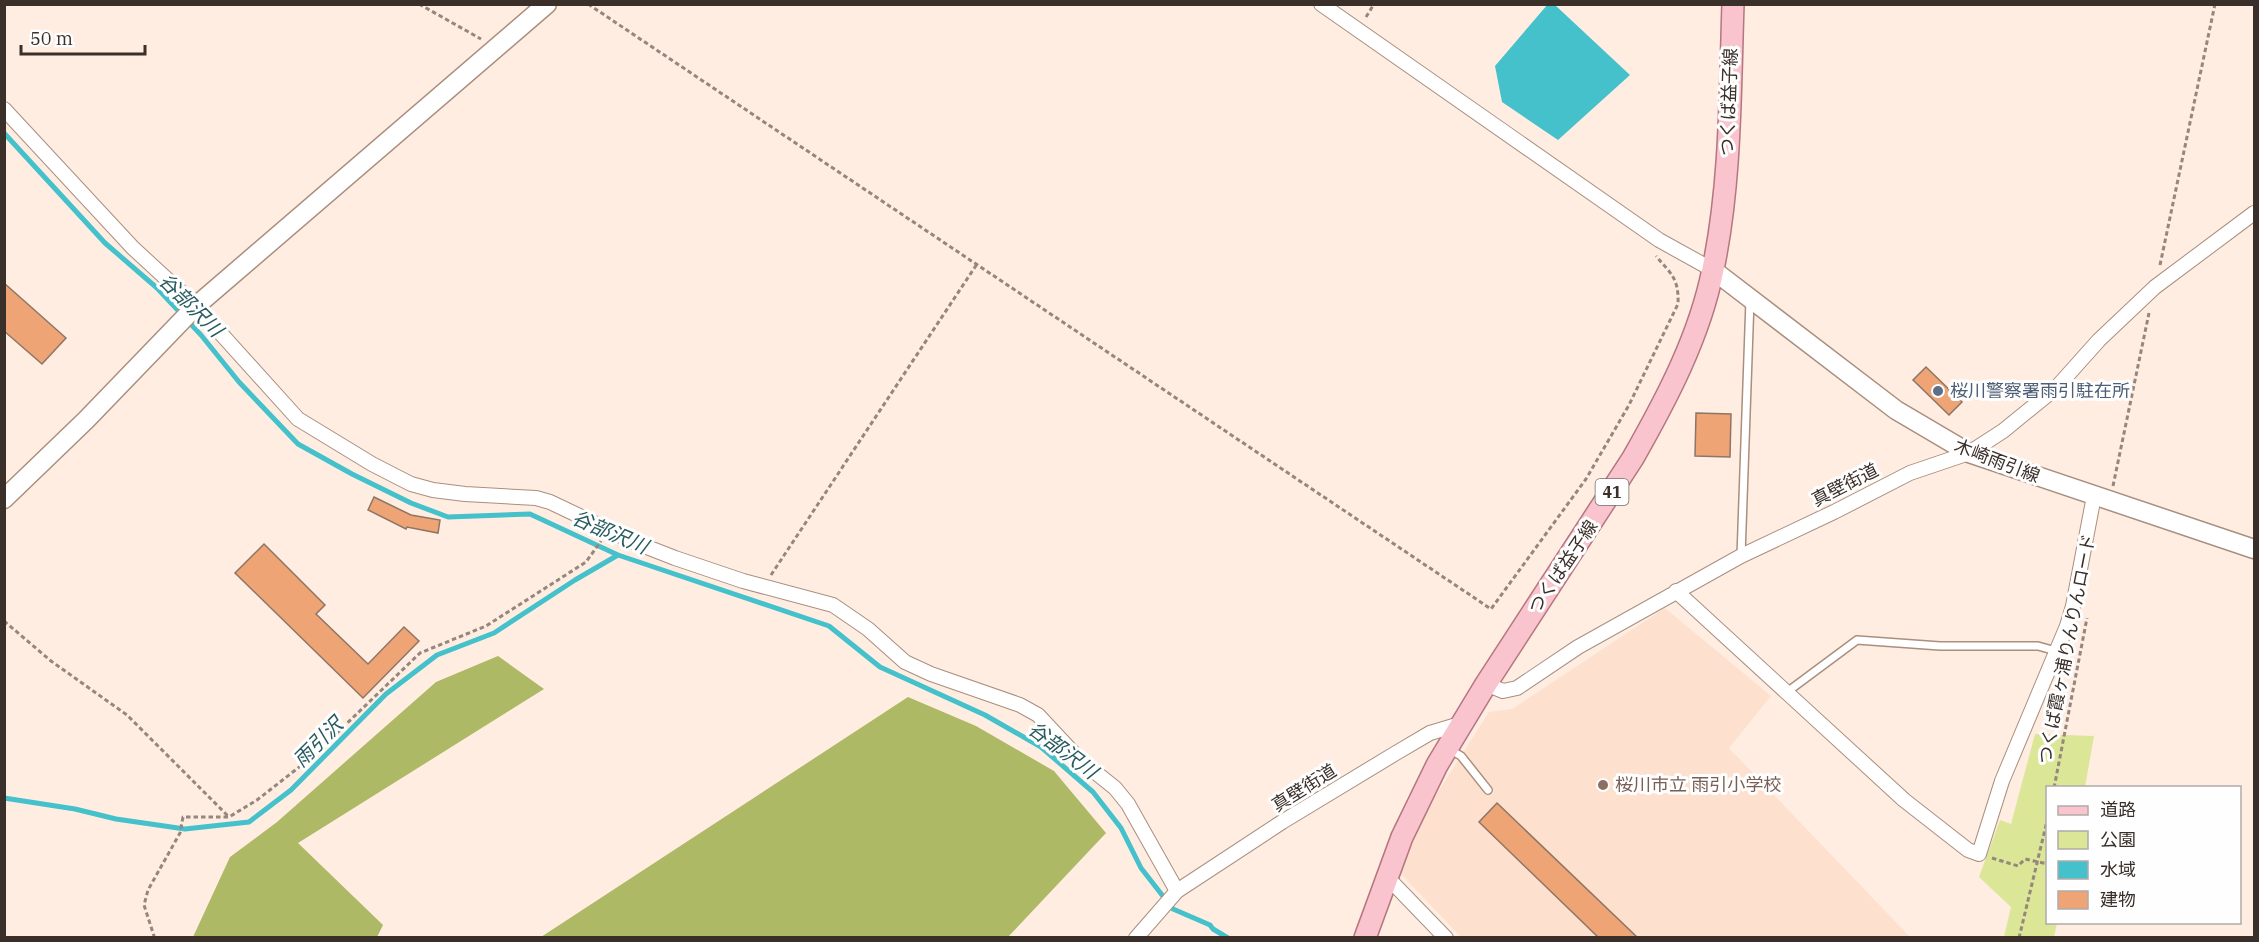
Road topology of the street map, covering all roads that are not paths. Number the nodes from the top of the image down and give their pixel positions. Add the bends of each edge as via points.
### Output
1 (547, 4) edge
2 (1322, 4) edge
3 (1733, 4) edge
4 (4, 110) edge
5 (2254, 213) edge
6 (1713, 270) junction
7 (1750, 297) junction
8 (196, 306) junction
9 (1969, 453) junction
10 (2094, 496) junction
11 (4, 499) edge
12 (2254, 549) edge
13 (1741, 556) junction
14 (1676, 591) junction
15 (2056, 651) junction
16 (1486, 684) junction
17 (1787, 692) junction
18 (1461, 724) junction
19 (1447, 748) junction
20 (1488, 790) dead end
21 (1387, 878) junction
22 (1175, 893) junction
23 (1136, 938) edge
24 (1365, 938) edge
25 (1446, 938) edge

1 - 8 street
2 - 6 street via 1659,240
3 - 6 main road, つくば益子線 / 41 via 1727,168
4 - 8 street via 133,248
5 - 9 street, 真壁街道 via 2155,286 2098,340 2057,387
6 - 7 street, 木崎雨引線
6 - 16 main road, つくば益子線 / 41 via 1692,337 1655,419 1604,505
7 - 9 street, 木崎雨引線 via 1896,410
7 - 13 lane
8 - 11 street
8 - 22 street via 298,419 411,484 433,490 550,502 675,558 833,605 868,628 905,662 1038,715 1128,804
9 - 10 street, 木崎雨引線
9 - 13 street, 真壁街道 via 1910,473
10 - 12 street, 木崎雨引線
10 - 15 street via 2073,606
13 - 14 street, 真壁街道
14 - 16 street via 1578,646 1517,688 1503,691
14 - 17 street
15 - 17 lane via 2038,646 1940,646 1857,640
15 - 17 street via 2002,781 1979,854 1968,850 1904,800
16 - 18 main road, つくば益子線 / 41
18 - 19 main road, つくば益子線 / 41
18 - 22 street, 真壁街道 via 1430,733 1396,753
19 - 20 lane via 1461,756
19 - 21 main road, つくば益子線 / 41 via 1418,801
21 - 24 main road, つくば益子線 / 41
21 - 25 street
22 - 23 street, 真壁街道

